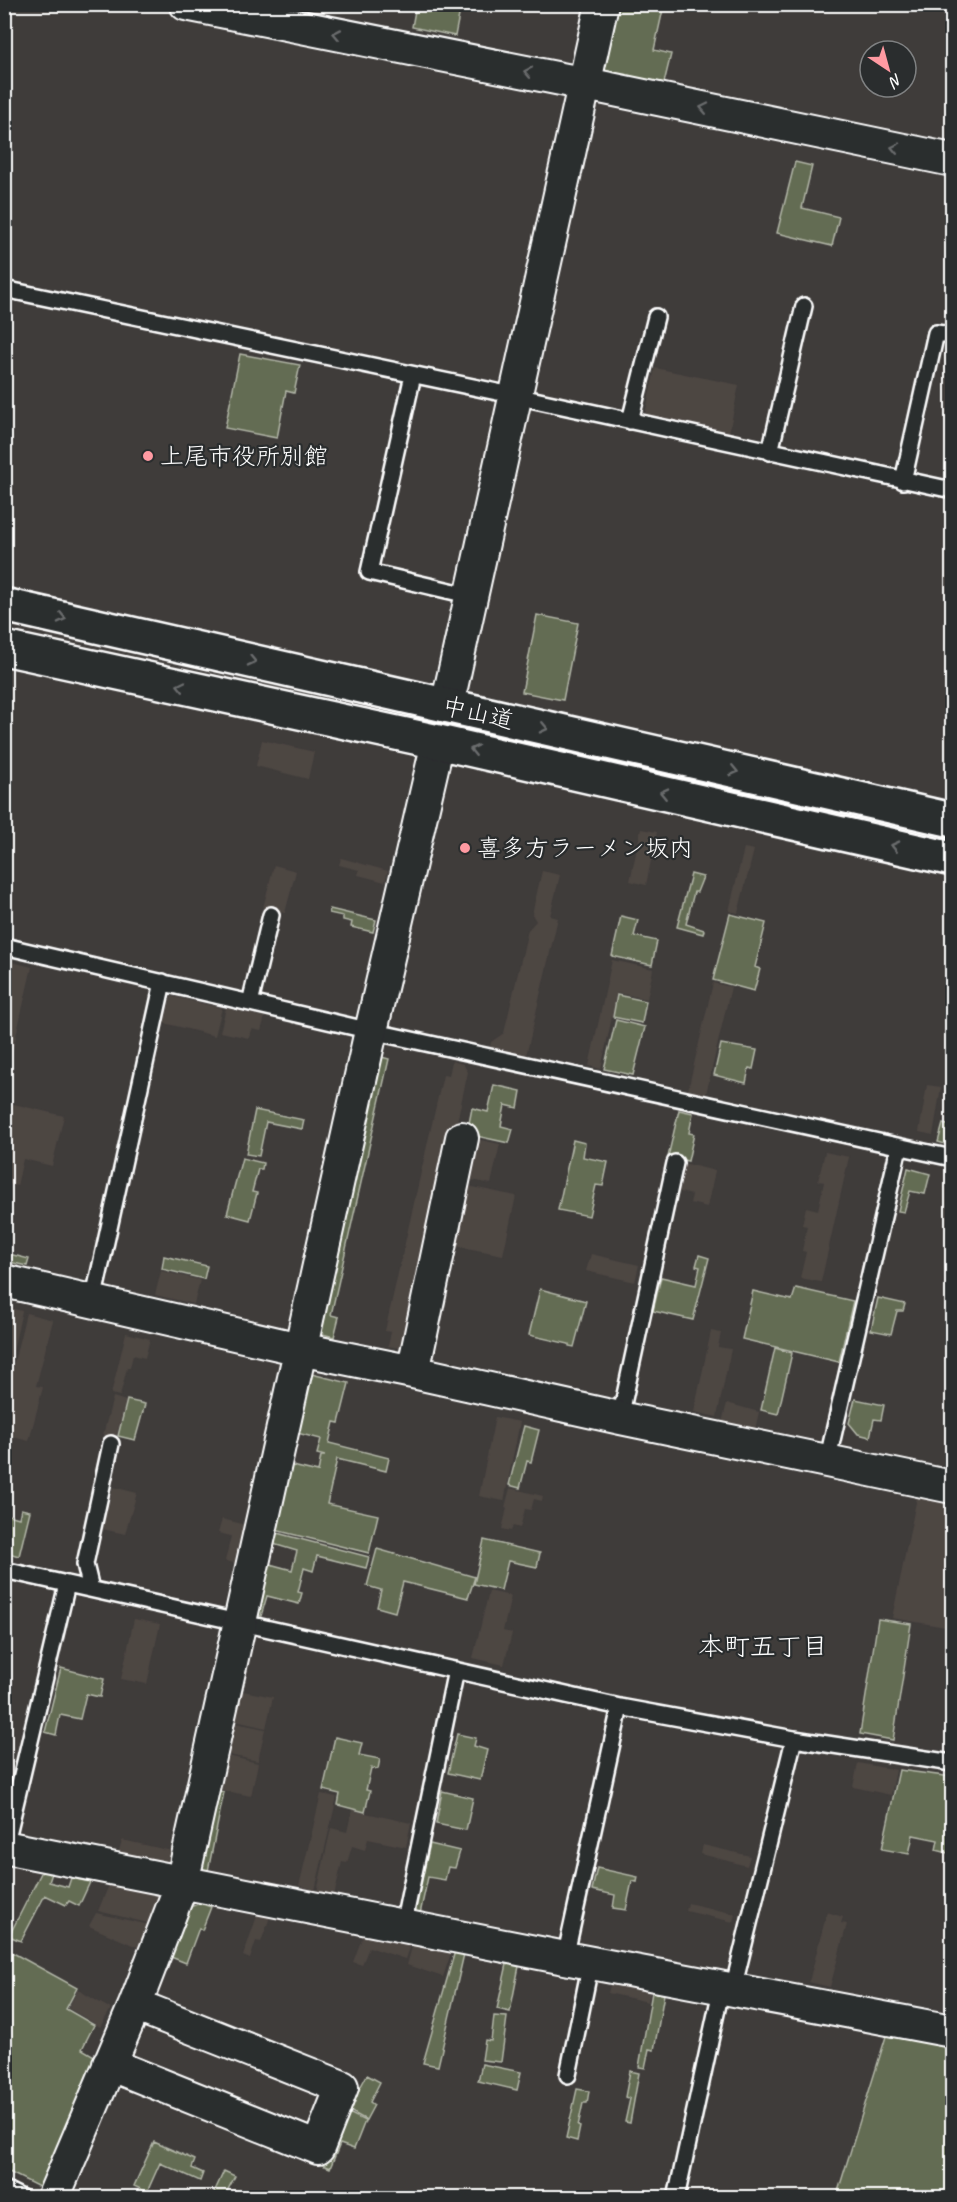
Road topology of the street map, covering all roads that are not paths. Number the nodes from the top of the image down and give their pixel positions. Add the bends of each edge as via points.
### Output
1 (186, 4) edge
2 (602, 4) edge
3 (586, 84) junction
4 (952, 160) edge
5 (4, 289) edge
6 (804, 306) dead end
7 (656, 317) dead end
8 (952, 335) edge
9 (413, 375) junction
10 (516, 396) junction
11 (630, 421) junction
12 (770, 452) junction
13 (903, 481) junction
14 (952, 490) edge
15 (472, 596) junction
16 (4, 605) edge
17 (4, 648) edge
18 (447, 706) junction
19 (438, 742) junction
20 (952, 820) edge
21 (952, 859) edge
22 (271, 915) dead end
23 (4, 946) edge
24 (164, 982) junction
25 (250, 1003) junction
26 (370, 1031) junction
27 (462, 1138) dead end
28 (899, 1147) junction
29 (952, 1158) edge
30 (675, 1163) dead end
31 (4, 1281) edge
32 (93, 1301) junction
33 (300, 1350) junction
34 (413, 1372) junction
35 (620, 1418) junction
36 (111, 1443) dead end
37 (827, 1462) junction
38 (952, 1486) edge
39 (4, 1570) edge
40 (67, 1584) junction
41 (91, 1589) junction
42 (239, 1623) junction
43 (456, 1670) junction
44 (620, 1707) junction
45 (794, 1739) junction
46 (952, 1763) edge
47 (5, 1847) edge
48 (182, 1883) junction
49 (403, 1926) junction
50 (578, 1960) junction
51 (728, 1988) junction
52 (135, 2005) junction
53 (952, 2031) edge
54 (109, 2064) junction
55 (568, 2075) dead end
56 (4, 2189) edge
57 (22, 2198) edge
58 (53, 2198) edge
59 (676, 2198) edge

3 -> 1 street
2 - 3 street
4 -> 3 street
3 - 10 street
5 - 9 lane
6 - 12 lane
7 - 11 lane
8 - 13 lane via 936,333
9 - 10 lane
9 - 15 lane via 369,572
10 - 11 lane
10 - 15 street
11 - 12 lane
12 - 13 lane
13 - 14 lane
15 - 18 street
16 -> 18 highway, 中山道
19 -> 17 highway, 中山道
18 -> 20 highway, 中山道
21 -> 19 highway, 中山道
19 - 26 street
22 - 25 lane
23 - 24 lane
24 - 25 lane
24 - 32 lane
25 - 26 lane
26 - 28 lane
26 - 33 street
27 - 34 street
28 - 29 lane
28 - 37 lane
30 - 35 lane
31 - 32 street
32 - 33 street
33 - 34 street
33 - 42 street
34 - 35 street
35 - 37 street
36 - 41 lane via 85,1564
37 - 38 street
39 - 40 lane
40 - 41 lane
40 - 47 lane
41 - 42 lane
42 - 43 lane
42 - 48 street
43 - 44 lane
43 - 49 lane
44 - 45 lane
44 - 50 lane
45 - 46 lane
45 - 51 lane
47 - 48 street
48 - 49 street
48 - 52 street
49 - 50 street
50 - 51 street
50 - 55 lane
51 - 53 street
51 - 59 lane
52 - 54 street
52 - 54 street via 342,2087 318,2148
54 - 58 street
56 - 57 lane

